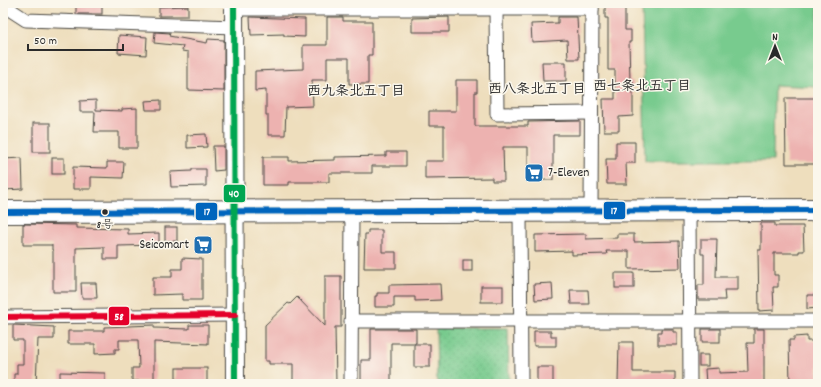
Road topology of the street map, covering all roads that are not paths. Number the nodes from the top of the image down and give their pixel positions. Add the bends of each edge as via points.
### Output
1 (10, 3) edge
2 (234, 6) edge
3 (443, 6) edge
4 (592, 6) edge
5 (496, 9) junction
6 (235, 27) junction
7 (591, 113) junction
8 (591, 210) junction
9 (689, 210) junction
10 (818, 210) edge
11 (235, 211) junction
12 (352, 211) junction
13 (520, 211) junction
14 (3, 212) edge
15 (235, 315) junction
16 (3, 317) edge
17 (520, 320) junction
18 (690, 320) junction
19 (818, 320) edge
20 (351, 321) junction
21 (235, 384) edge
22 (351, 384) edge
23 (521, 384) edge
24 (690, 384) edge

1 - 6 street via 9,9 26,20
2 - 3 street
2 - 6 street
3 - 5 street
4 - 5 street
4 - 7 street
5 - 7 street via 497,114
6 - 11 street
7 - 8 street
8 - 9 highway
8 - 13 highway
9 - 10 highway
9 - 18 street
11 - 12 highway
11 - 14 highway
11 - 15 street
12 - 13 highway
12 - 20 street
13 - 17 street
15 - 16 street
15 - 21 street
17 - 18 street
17 - 20 street
17 - 23 street
18 - 19 street
18 - 24 street
20 - 22 street

